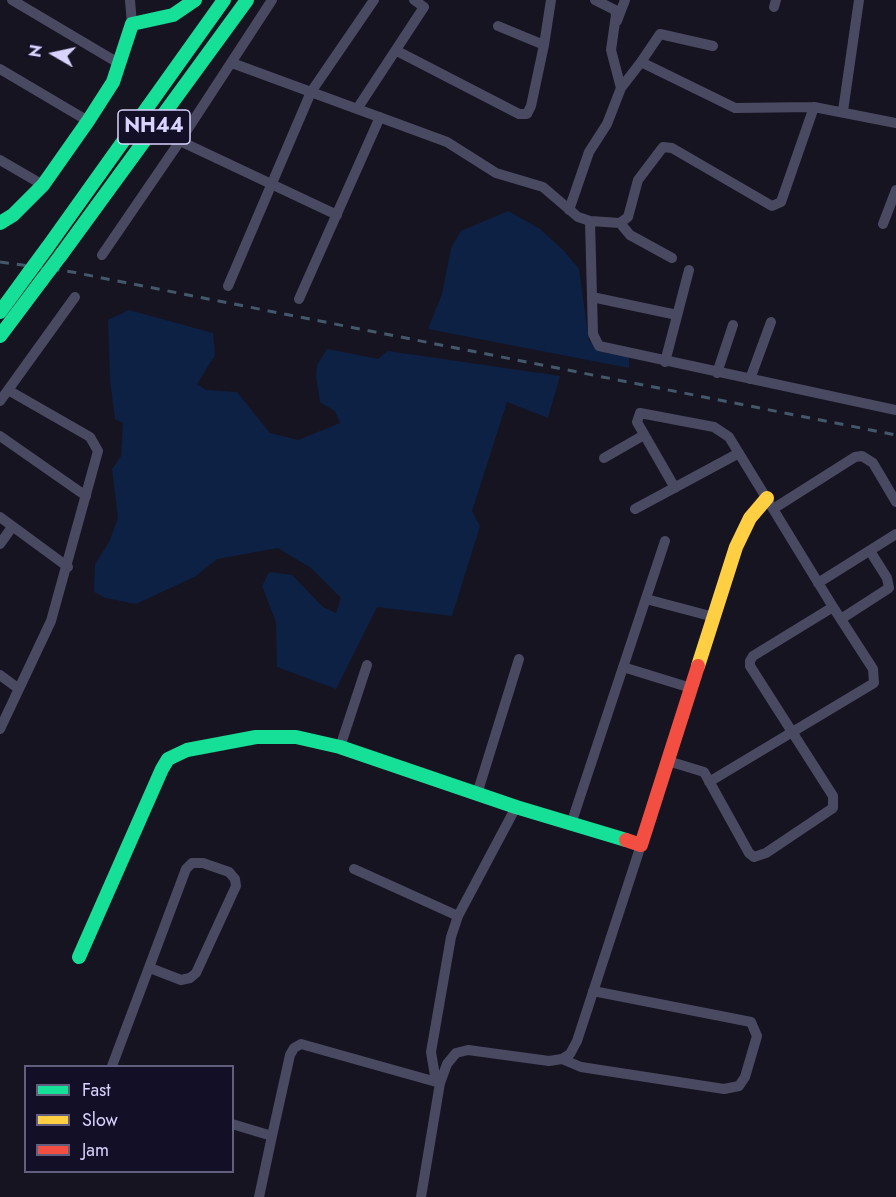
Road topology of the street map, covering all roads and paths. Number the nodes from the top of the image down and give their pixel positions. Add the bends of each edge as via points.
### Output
1 (12, 0) edge
2 (130, 0) edge
3 (195, 0) edge
4 (224, 0) edge
5 (247, 0) edge
6 (272, 0) edge
7 (374, 0) edge
8 (414, 0) edge
9 (551, 0) edge
10 (595, 0) edge
11 (625, 0) edge
12 (859, 0) edge
13 (426, 4) edge
14 (617, 21) junction
15 (132, 24) junction
16 (498, 26) dead end
17 (544, 45) junction
18 (713, 46) dead end
19 (397, 51) junction
20 (641, 62) junction
21 (232, 63) junction
22 (120, 64) junction
23 (0, 69) edge
24 (621, 88) junction
25 (311, 92) junction
26 (814, 107) junction
27 (357, 109) junction
28 (843, 111) junction
29 (380, 117) junction
30 (88, 121) junction
31 (896, 123) edge
32 (180, 141) junction
33 (0, 160) edge
34 (271, 184) junction
35 (43, 185) junction
36 (896, 190) edge
37 (569, 210) junction
38 (337, 215) junction
39 (590, 221) junction
40 (0, 223) edge
41 (620, 223) junction
42 (883, 224) dead end
43 (102, 255) dead end
44 (672, 258) dead end
45 (689, 270) dead end
46 (228, 286) dead end
47 (75, 297) dead end
48 (592, 297) junction
49 (299, 299) dead end
50 (0, 312) edge
51 (677, 315) junction
52 (771, 322) dead end
53 (733, 326) dead end
54 (0, 336) edge
55 (665, 362) junction
56 (717, 373) junction
57 (750, 380) junction
58 (8, 390) junction
59 (0, 401) edge
60 (896, 410) edge
61 (644, 435) junction
62 (0, 436) edge
63 (739, 453) junction
64 (604, 458) dead end
65 (675, 488) junction
66 (86, 496) junction
67 (896, 502) edge
68 (770, 504) junction
69 (635, 510) dead end
70 (0, 517) edge
71 (12, 527) junction
72 (896, 534) edge
73 (665, 541) dead end
74 (0, 544) edge
75 (870, 551) junction
76 (68, 567) junction
77 (818, 583) junction
78 (646, 599) junction
79 (833, 607) junction
80 (714, 617) junction
81 (840, 619) junction
82 (519, 659) dead end
83 (367, 665) dead end
84 (623, 667) junction
85 (0, 675) edge
86 (692, 687) junction
87 (19, 689) junction
88 (0, 729) edge
89 (794, 732) junction
90 (340, 747) junction
91 (668, 761) junction
92 (710, 782) junction
93 (477, 794) junction
94 (516, 807) junction
95 (571, 824) junction
96 (641, 845) junction
97 (354, 869) dead end
98 (458, 916) junction
99 (79, 957) dead end
100 (150, 968) junction
101 (593, 991) junction
102 (561, 1059) junction
103 (112, 1065) edge
104 (440, 1083) junction
105 (234, 1125) edge
106 (273, 1136) junction
107 (259, 1197) edge
108 (421, 1197) edge

1 - 22 street
2 - 15 street
3 - 15 main road via 173,15
4 - 50 main road, NH44, bridge
5 - 54 main road, NH44, bridge
6 - 21 street
7 - 25 street
8 - 13 street
9 - 17 street
10 - 14 street via 615,10
11 - 14 street
12 - 28 street
13 - 19 street
14 - 24 street via 611,50
15 - 22 main road
16 - 17 street
17 - 19 street via 527,114
18 - 20 street via 660,34
19 - 27 street
20 - 24 street
20 - 26 street via 735,108
21 - 25 street
21 - 32 street
22 - 30 main road
23 - 30 street
24 - 37 street via 607,124 585,161
25 - 27 street
25 - 34 street
26 - 28 street
26 - 41 street via 781,202 776,206 668,146 641,175 632,212
27 - 29 street
28 - 31 street
29 - 37 street via 460,148 496,173 543,187
29 - 38 street
30 - 35 main road
32 - 34 street
32 - 43 street
33 - 35 street
34 - 38 street
34 - 46 street
35 - 40 main road via 14,215
36 - 42 street
37 - 39 street
38 - 49 street
39 - 41 street
39 - 48 street
41 - 44 street via 630,235
45 - 51 street
47 - 58 street
48 - 51 street
48 - 55 street via 593,334 599,346
51 - 55 street
52 - 57 street
53 - 56 street
55 - 56 street
56 - 57 street
57 - 60 street
58 - 59 street
58 - 66 street via 95,442 98,451
61 - 63 street via 637,422 640,413 722,430
61 - 64 street
61 - 65 street
62 - 66 street
63 - 65 street
63 - 68 street
65 - 69 street
66 - 76 street
67 - 68 street via 873,463 862,456
68 - 77 street
68 - 80 main road via 758,506 743,531
70 - 71 street
71 - 74 street
71 - 76 street
72 - 75 street
73 - 78 street
75 - 77 street
75 - 81 street via 889,588
76 - 87 street via 51,621
77 - 79 street
78 - 80 street
78 - 84 street
79 - 81 street
79 - 89 street via 750,661
80 - 86 main road
81 - 89 street via 873,669 874,683
82 - 93 street
83 - 90 street
84 - 86 street
84 - 95 street
85 - 87 street
86 - 91 main road
87 - 88 street
89 - 92 street
89 - 92 street via 835,802 828,814 766,853 754,857 748,853
90 - 93 main road
90 - 99 main road via 296,737 256,738 187,750 168,759
91 - 92 street via 699,770
91 - 96 main road
93 - 94 main road
94 - 95 main road
94 - 98 street
95 - 96 main road
96 - 101 street
97 - 98 street
98 - 104 street via 431,1052
100 - 100 street via 186,869 192,863 203,863 229,872 236,886 196,973 181,980
100 - 103 street
101 - 102 street via 577,1041 570,1054
101 - 102 street via 751,1022 757,1036 745,1077 739,1086 724,1089 581,1068
102 - 104 street via 549,1061 468,1050 456,1053
104 - 106 street via 301,1044 290,1055
104 - 108 street
105 - 106 street
106 - 107 street

